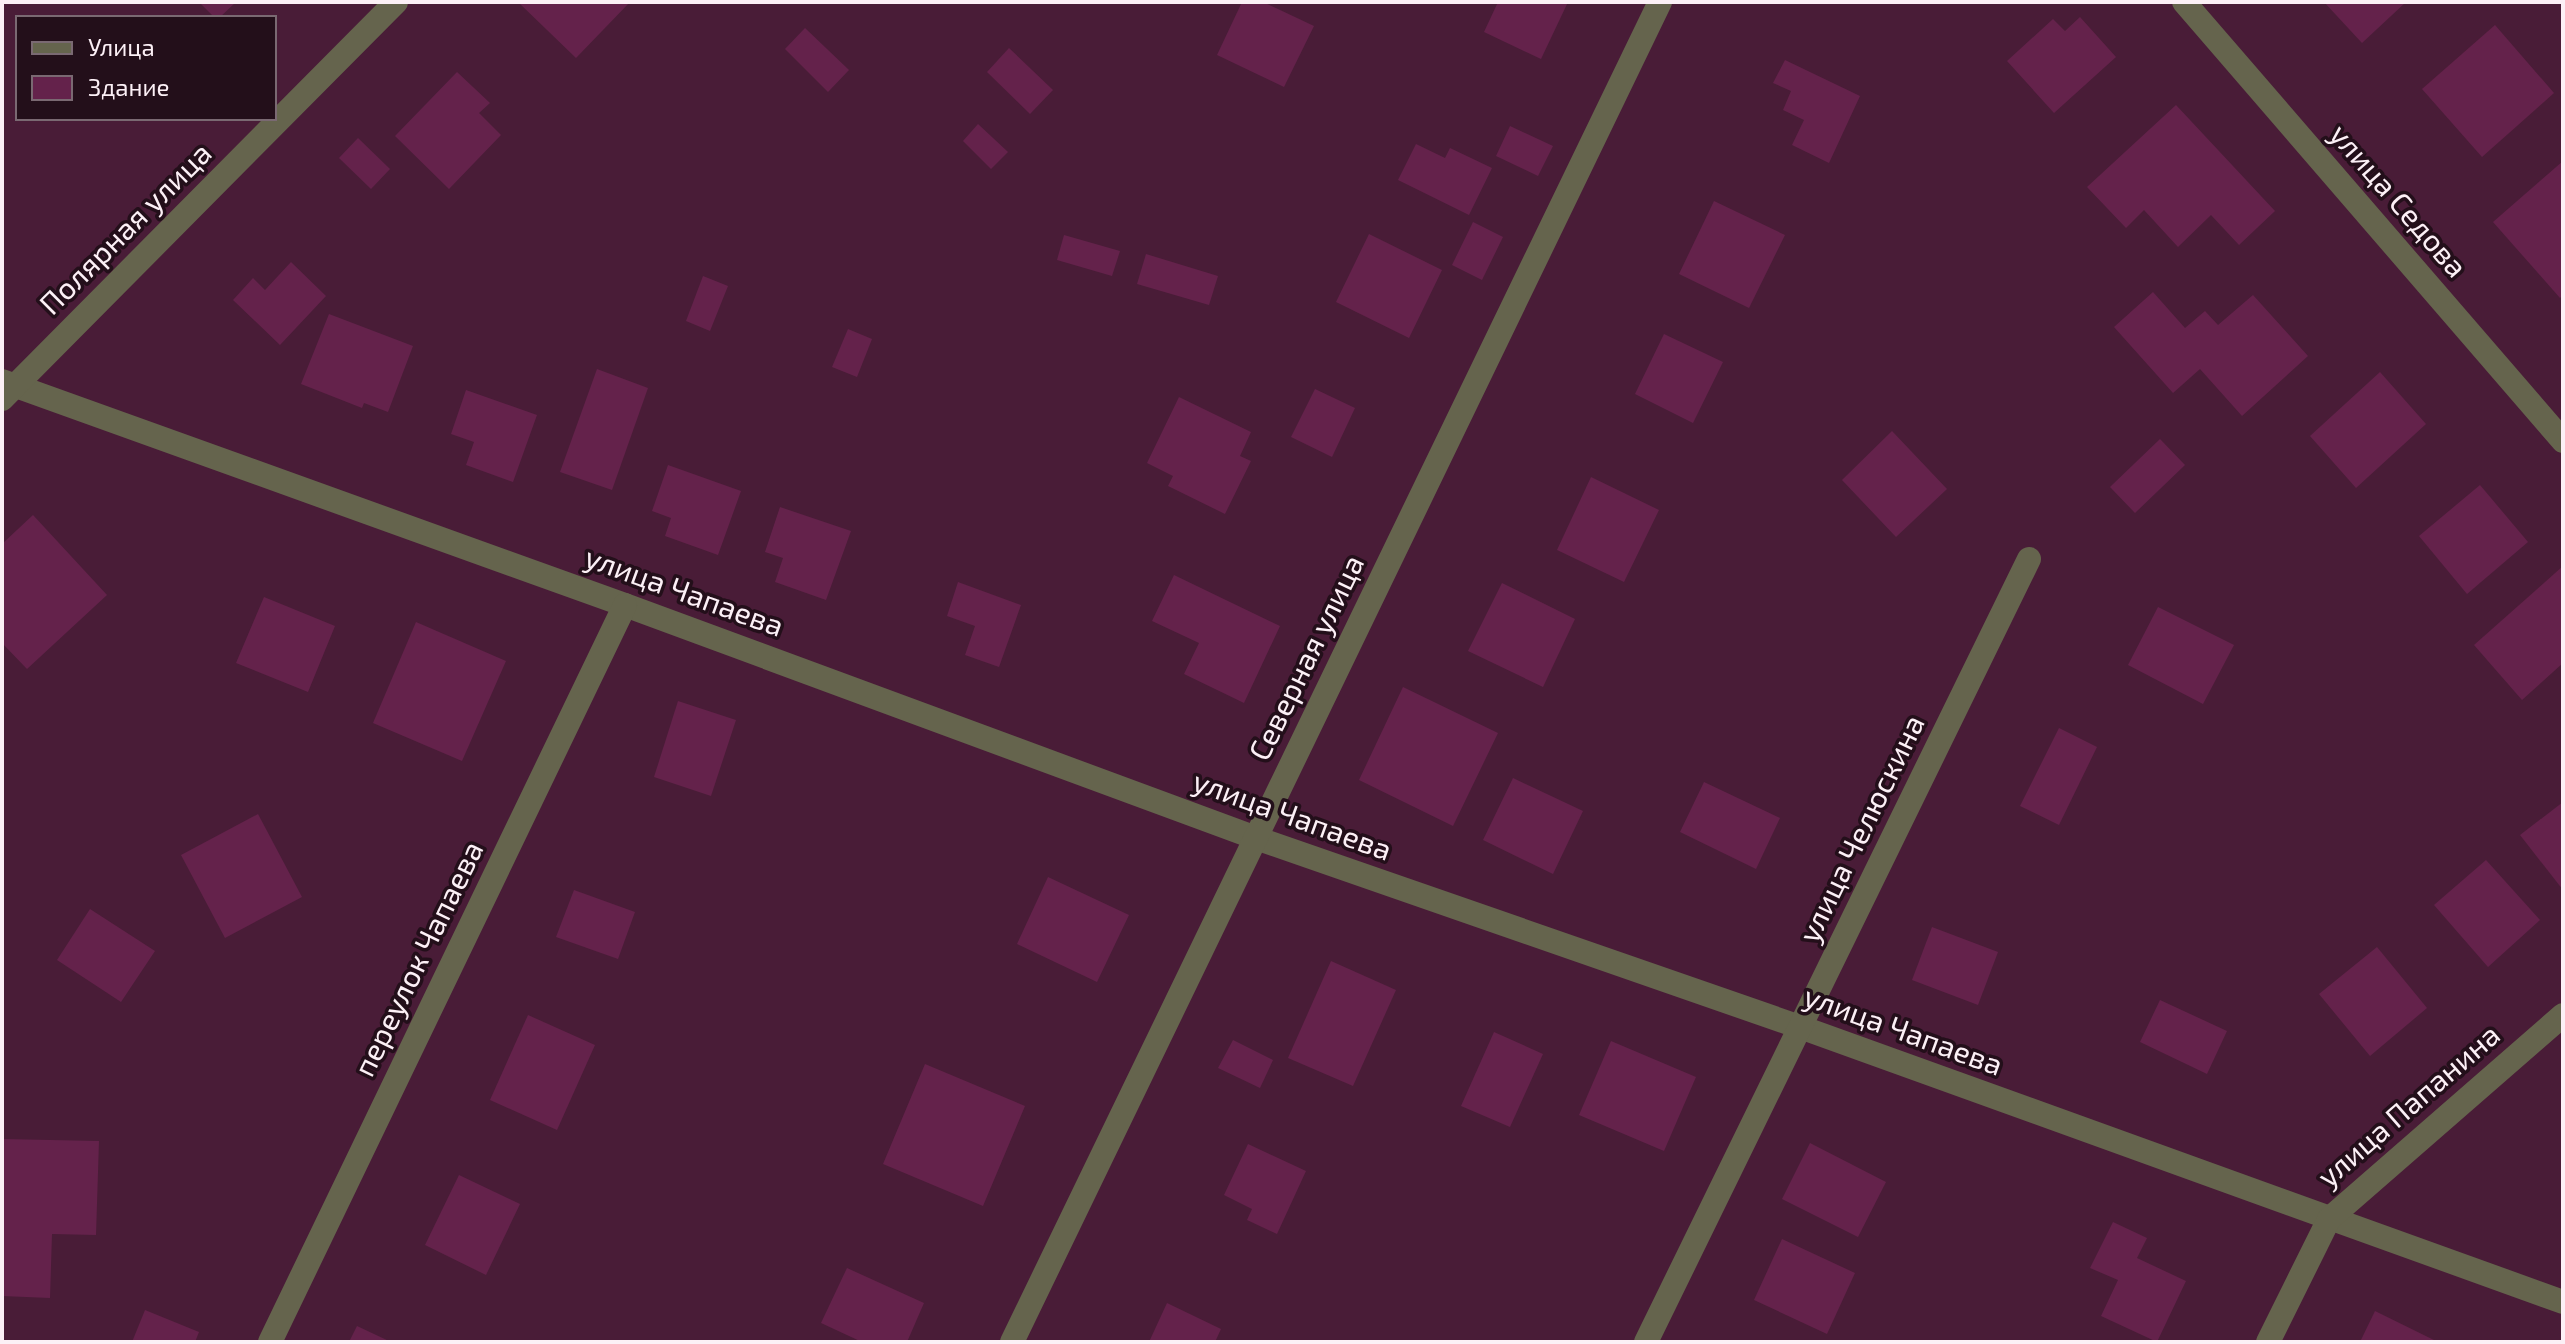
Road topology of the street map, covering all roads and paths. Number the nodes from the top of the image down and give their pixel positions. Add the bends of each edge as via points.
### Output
1 (396, 2) edge
2 (1660, 2) edge
3 (2184, 2) edge
4 (6, 388) edge
5 (2563, 441) edge
6 (2029, 559) dead end
7 (625, 605) junction
8 (1256, 838) junction
9 (2563, 1015) edge
10 (1800, 1027) junction
11 (2329, 1219) junction
12 (2563, 1302) edge
13 (270, 1342) edge
14 (1012, 1342) edge
15 (1646, 1342) edge
16 (2268, 1342) edge

1 - 4 street, Полярная улица
2 - 8 street, Северная улица
3 - 5 street, улица Седова
4 - 7 street, улица Чапаева
6 - 10 street, улица Челюскина
7 - 8 street, улица Чапаева
7 - 13 street, переулок Чапаева
8 - 10 street, улица Чапаева
8 - 14 street, Северная улица
9 - 11 street, улица Папанина
10 - 11 street, улица Чапаева
10 - 15 street, улица Челюскина
11 - 12 street, улица Чапаева
11 - 16 street, улица Папанина

